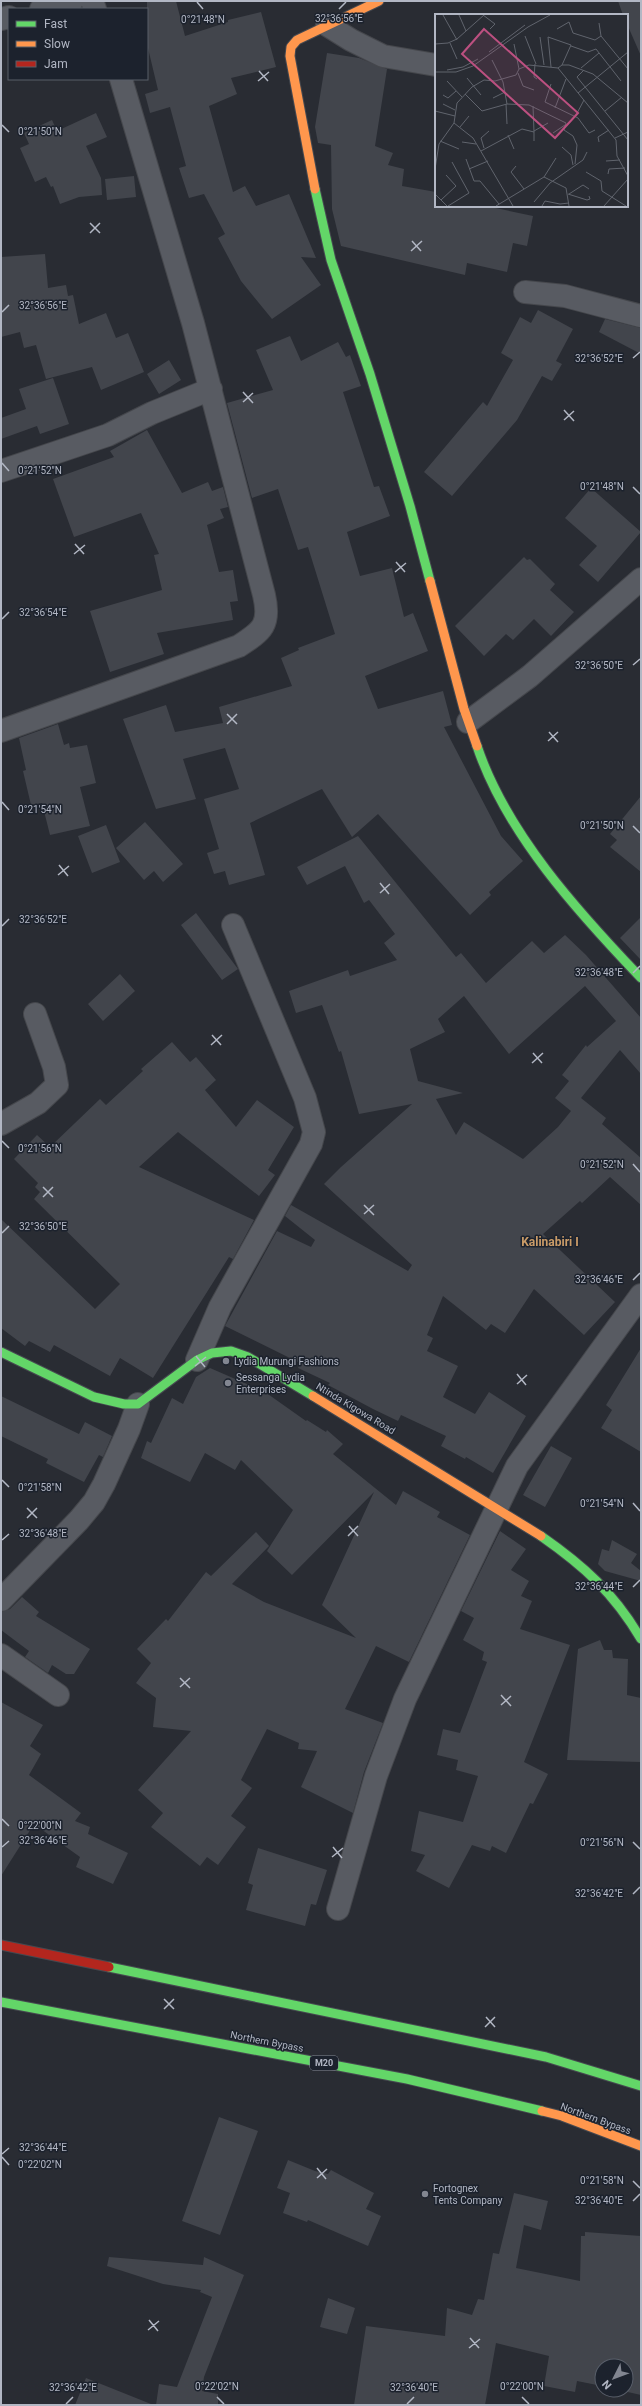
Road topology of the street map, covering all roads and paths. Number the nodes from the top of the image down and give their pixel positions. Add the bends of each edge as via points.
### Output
1 (72, 1) edge
2 (379, 1) edge
3 (45, 8) edge
4 (327, 25) junction
5 (435, 65) edge
6 (121, 80) edge
7 (525, 292) dead end
8 (641, 316) edge
9 (211, 389) junction
10 (1, 471) edge
11 (641, 579) edge
12 (468, 722) junction
13 (1, 731) edge
14 (233, 925) dead end
15 (641, 978) edge
16 (35, 1014) dead end
17 (1, 1124) edge
18 (641, 1295) edge
19 (635, 1316) edge
20 (1, 1352) edge
21 (197, 1360) junction
22 (138, 1404) junction
23 (496, 1508) junction
24 (1, 1600) edge
25 (641, 1638) edge
26 (1, 1655) edge
27 (58, 1695) dead end
28 (338, 1909) dead end
29 (1, 1945) edge
30 (1, 2002) edge
31 (641, 2086) edge
32 (641, 2146) edge

1 - 3 street
2 - 4 main road
4 - 5 street via 383,56
4 - 12 main road via 297,40 291,47 290,56 305,142 330,260 370,374 410,506
6 - 9 street
7 - 8 street via 565,296
9 - 10 street via 101,437
9 - 13 street via 268,611 266,624 254,636 238,646
11 - 12 street via 530,676
12 - 15 main road via 481,759 515,824 594,929
14 - 21 street via 305,1098 314,1132 311,1144 220,1307
16 - 17 street via 54,1067 57,1085 38,1103
18 - 19 street
19 - 23 street via 534,1440 517,1466
20 - 22 main road via 94,1398 113,1404
21 - 22 main road, Ntinda Kigowa Road
21 - 23 main road, Ntinda Kigowa Road via 212,1353 231,1352 248,1357 387,1439
22 - 24 street via 94,1502
23 - 25 main road, Ntinda Kigowa Road via 559,1548 601,1582 618,1601
23 - 28 street via 405,1699 376,1776
26 - 27 street
29 - 31 main road via 546,2057
30 - 32 main road, Northern Bypass / M20 via 407,2079 562,2116

